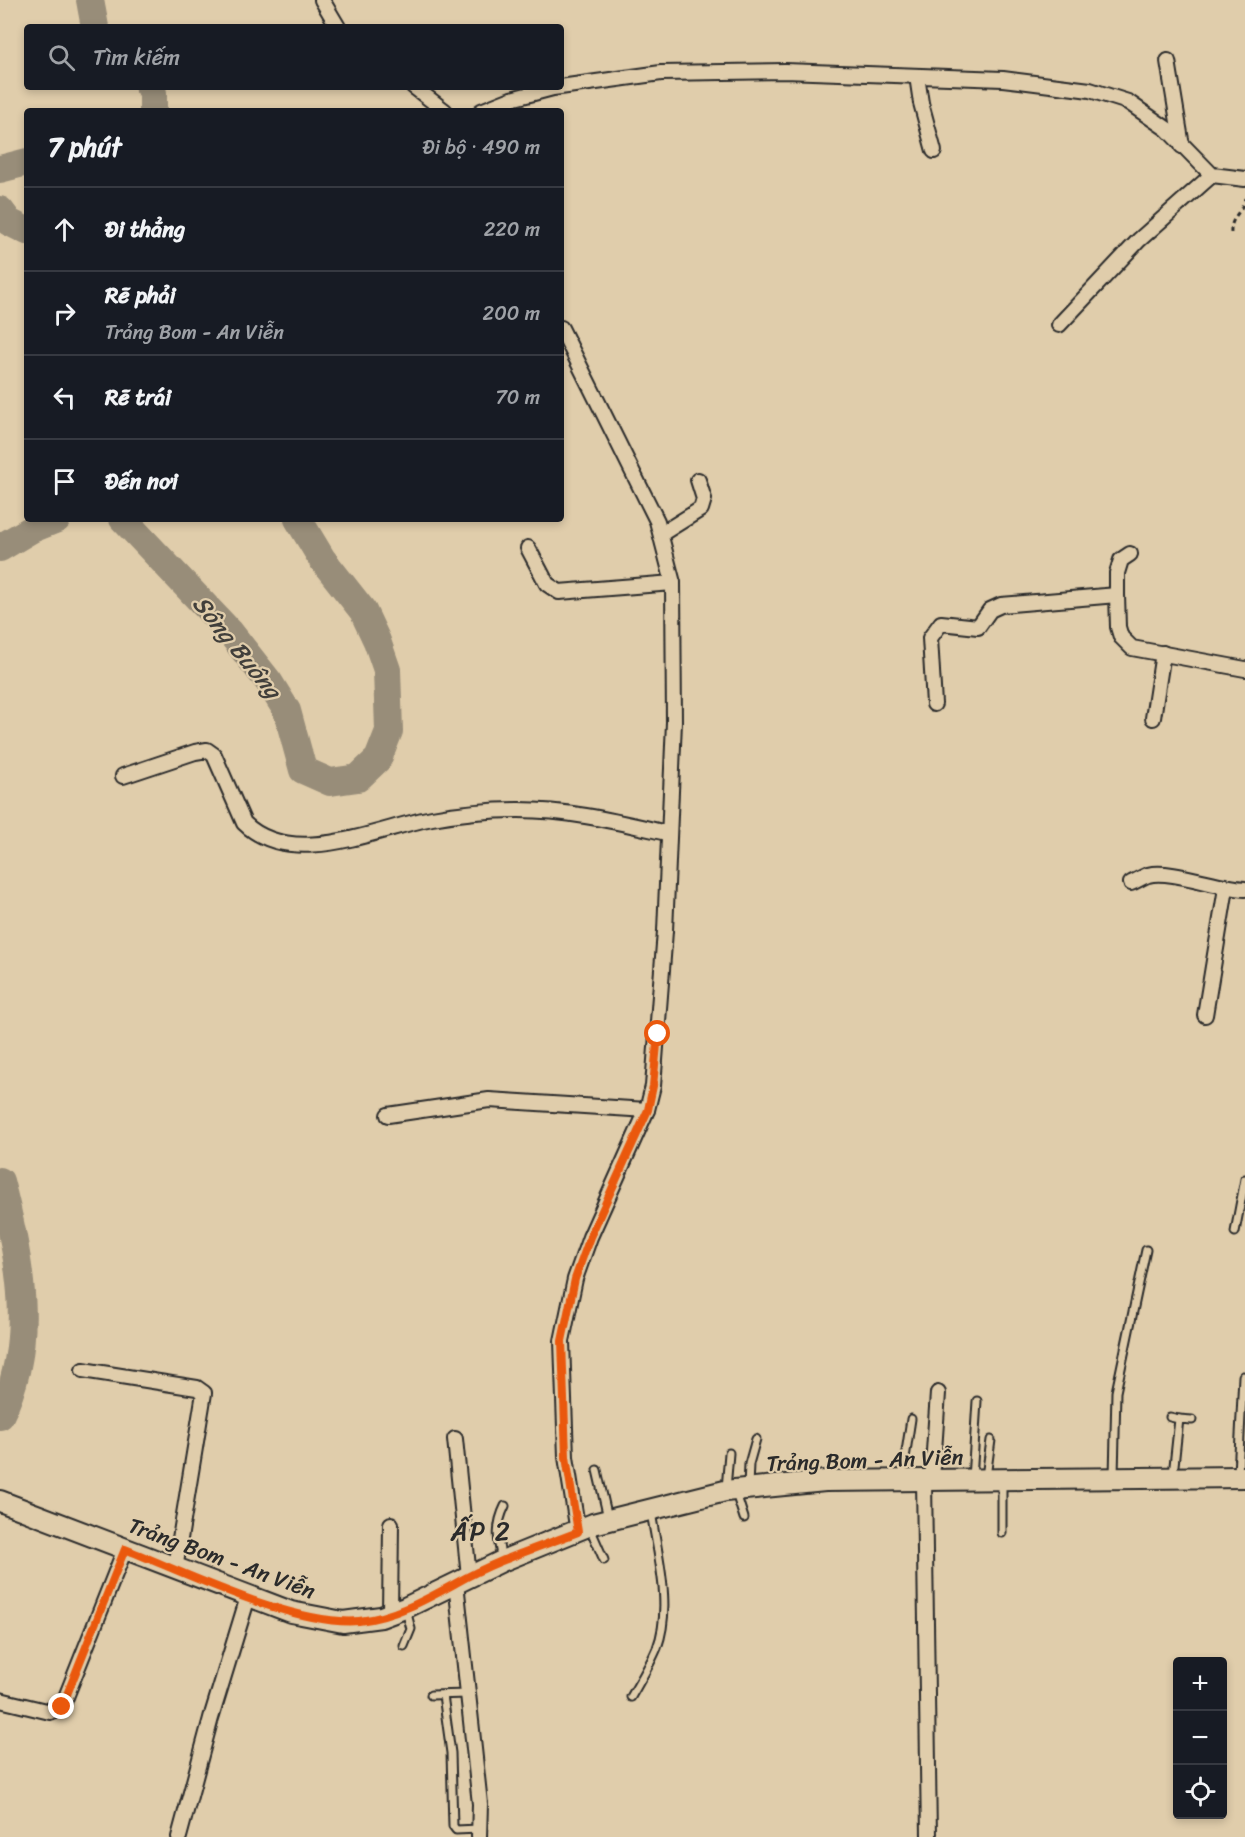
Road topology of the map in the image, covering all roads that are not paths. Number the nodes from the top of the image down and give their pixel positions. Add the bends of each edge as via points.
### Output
1 (322, 0) edge
2 (336, 24) edge
3 (1168, 62) dead end
4 (918, 76) junction
5 (564, 86) edge
6 (418, 90) edge
7 (545, 90) edge
8 (441, 108) edge
9 (488, 108) edge
10 (1182, 146) junction
11 (934, 151) dead end
12 (1212, 175) junction
13 (1245, 179) edge
14 (1059, 325) dead end
15 (564, 334) edge
16 (698, 480) dead end
17 (661, 534) junction
18 (528, 548) dead end
19 (1130, 554) dead end
20 (673, 584) junction
21 (1117, 595) junction
22 (1163, 653) junction
23 (1245, 669) edge
24 (934, 704) dead end
25 (1153, 718) dead end
26 (123, 776) dead end
27 (667, 833) junction
28 (1131, 883) dead end
29 (1226, 888) junction
30 (1245, 889) edge
31 (1205, 1015) dead end
32 (648, 1110) junction
33 (388, 1115) dead end
34 (1245, 1179) edge
35 (1235, 1232) dead end
36 (1146, 1250) dead end
37 (83, 1370) dead end
38 (1243, 1376) dead end
39 (938, 1393) dead end
40 (977, 1401) dead end
41 (1170, 1417) dead end
42 (911, 1419) dead end
43 (1179, 1419) junction
44 (1191, 1420) dead end
45 (455, 1439) dead end
46 (756, 1439) dead end
47 (991, 1440) dead end
48 (729, 1453) dead end
49 (597, 1470) dead end
50 (1241, 1477) edge
51 (1114, 1478) junction
52 (1173, 1478) junction
53 (986, 1479) junction
54 (902, 1480) junction
55 (928, 1480) junction
56 (736, 1490) junction
57 (0, 1501) edge
58 (505, 1506) dead end
59 (651, 1508) junction
60 (744, 1518) dead end
61 (391, 1524) dead end
62 (592, 1526) junction
63 (1002, 1533) dead end
64 (125, 1549) junction
65 (604, 1560) dead end
66 (502, 1561) junction
67 (175, 1569) junction
68 (462, 1580) junction
69 (248, 1597) junction
70 (398, 1611) junction
71 (404, 1646) dead end
72 (468, 1694) junction
73 (431, 1695) dead end
74 (443, 1695) junction
75 (631, 1696) dead end
76 (0, 1700) edge
77 (479, 1833) edge
78 (179, 1837) edge
79 (928, 1837) edge

1 - 2 street
3 - 10 street
4 - 5 street via 722,70 661,73
4 - 10 street via 1003,79 1113,96 1149,114
4 - 11 street
6 - 8 street
7 - 9 street
10 - 12 street
12 - 13 street
12 - 14 street via 1139,240
15 - 17 street
16 - 17 street via 704,499 701,509
17 - 20 street
18 - 20 street via 548,585 559,592
19 - 21 street via 1121,560
20 - 27 street via 674,722
21 - 22 street via 1121,637 1132,648
21 - 24 street via 1001,605 990,610 978,627 941,623 930,638
22 - 23 street
22 - 25 street
26 - 27 street via 207,750 214,755 244,823 252,831 273,840 306,845 358,837 432,818 516,810 580,814
27 - 32 street via 658,1034
28 - 29 street via 1150,874
29 - 30 street
29 - 31 street
32 - 33 street via 489,1100
32 - 62 street via 590,1237 575,1279 562,1341 566,1457
34 - 35 lane
36 - 51 lane via 1116,1392
37 - 67 street via 197,1388 204,1393
38 - 50 lane
39 - 55 street
40 - 53 lane
41 - 43 lane
42 - 54 lane
43 - 44 lane
43 - 52 lane
45 - 68 street
46 - 56 lane
47 - 53 lane
48 - 56 lane
49 - 62 lane
50 - 52 main road, Trảng Bom - An Viễn
51 - 52 main road, Trảng Bom - An Viễn
51 - 53 main road, Trảng Bom - An Viễn
53 - 55 main road, Trảng Bom - An Viễn
53 - 63 lane
54 - 55 main road, Trảng Bom - An Viễn
54 - 56 main road, Trảng Bom - An Viễn via 825,1480
55 - 79 street
56 - 59 main road, Trảng Bom - An Viễn
56 - 60 lane
57 - 64 main road, Trảng Bom - An Viễn
58 - 66 lane via 498,1526
59 - 62 main road, Trảng Bom - An Viễn
59 - 75 lane via 663,1587 661,1630 657,1647
61 - 70 street
62 - 65 lane
62 - 66 main road, Trảng Bom - An Viễn
64 - 67 main road, Trảng Bom - An Viễn
64 - 76 street via 62,1707 50,1712
66 - 68 main road, Trảng Bom - An Viễn
67 - 69 main road, Trảng Bom - An Viễn
68 - 70 main road, Trảng Bom - An Viễn
68 - 72 street
69 - 70 main road, Trảng Bom - An Viễn via 291,1612 343,1622
69 - 78 street
70 - 71 lane via 411,1629
72 - 74 lane
72 - 77 street via 480,1804
73 - 74 lane
74 - 77 lane via 451,1753 453,1826 456,1830

